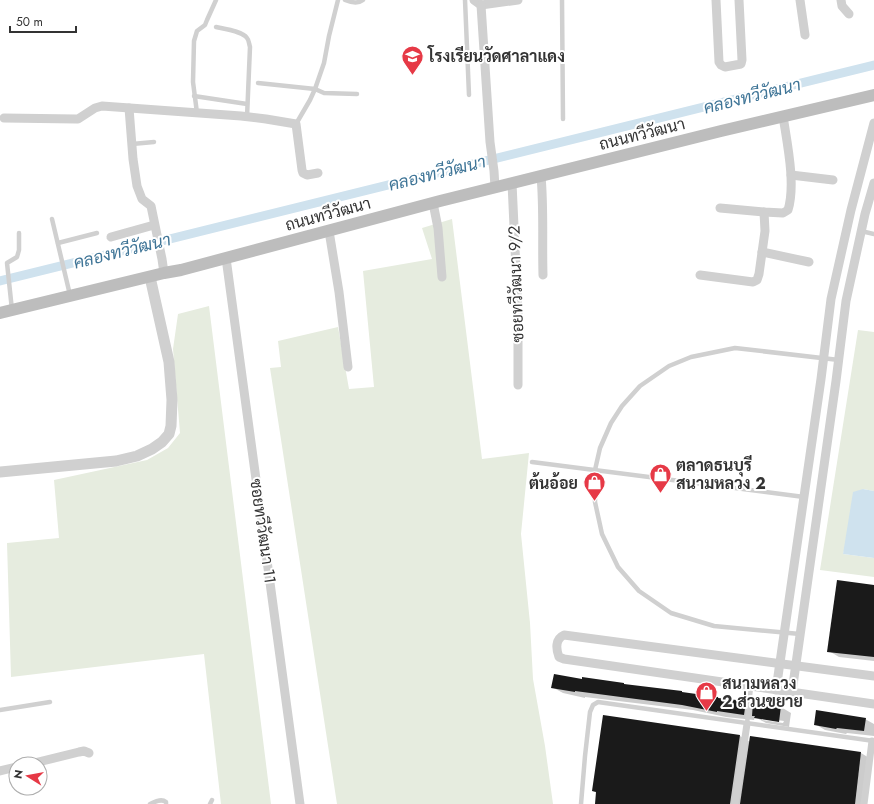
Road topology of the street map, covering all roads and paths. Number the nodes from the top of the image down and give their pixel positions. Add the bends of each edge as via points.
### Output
1 (216, 0) edge
2 (338, 0) edge
3 (344, 0) edge
4 (363, 0) edge
5 (465, 0) edge
6 (518, 0) edge
7 (562, 0) edge
8 (716, 0) edge
9 (739, 0) edge
10 (800, 0) edge
11 (841, 0) edge
12 (477, 2) edge
13 (849, 14) dead end
14 (216, 27) dead end
15 (805, 35) dead end
16 (258, 83) dead end
17 (315, 89) junction
18 (357, 94) dead end
19 (469, 95) dead end
20 (874, 95) edge
21 (194, 96) junction
22 (247, 104) junction
23 (129, 108) junction
24 (197, 113) junction
25 (783, 116) junction
26 (247, 117) junction
27 (4, 118) dead end
28 (563, 119) dead end
29 (874, 123) edge
30 (296, 124) junction
31 (154, 142) dead end
32 (132, 144) junction
33 (318, 173) dead end
34 (791, 175) junction
35 (541, 176) junction
36 (833, 180) dead end
37 (874, 182) edge
38 (512, 183) junction
39 (496, 188) junction
40 (433, 203) junction
41 (720, 208) dead end
42 (764, 212) junction
43 (52, 219) dead end
44 (154, 225) junction
45 (330, 231) junction
46 (862, 231) junction
47 (19, 233) dead end
48 (96, 233) dead end
49 (874, 234) edge
50 (111, 237) dead end
51 (58, 243) junction
52 (762, 252) junction
53 (226, 258) junction
54 (809, 262) dead end
55 (164, 273) junction
56 (543, 275) dead end
57 (700, 275) dead end
58 (150, 276) junction
59 (442, 277) dead end
60 (70, 296) junction
61 (6, 311) edge
62 (824, 358) junction
63 (839, 360) junction
64 (348, 367) dead end
65 (518, 385) dead end
66 (532, 462) dead end
67 (595, 470) junction
68 (0, 472) edge
69 (804, 497) junction
70 (785, 633) junction
71 (800, 634) junction
72 (780, 664) junction
73 (796, 666) junction
74 (874, 676) edge
75 (751, 687) junction
76 (776, 690) junction
77 (792, 692) junction
78 (50, 702) dead end
79 (874, 704) edge
80 (0, 710) edge
81 (747, 724) junction
82 (873, 741) edge
83 (89, 753) dead end
84 (48, 760) edge
85 (150, 804) edge
86 (166, 804) edge
87 (300, 804) edge
88 (581, 804) edge
89 (735, 804) edge
90 (864, 804) edge

1 - 21 lane via 205,25 197,32 194,41
2 - 17 lane via 324,63
3 - 4 lane
5 - 19 lane
6 - 12 street
7 - 28 lane
8 - 9 street via 719,62 721,66 725,66 740,64 742,60
10 - 15 street
11 - 13 street via 842,6
12 - 39 street
14 - 22 lane via 237,31 248,38 250,47
16 - 17 lane
17 - 18 lane via 324,93
17 - 30 lane
20 - 25 main road, ถนนทวีวัฒนา
21 - 22 lane
21 - 24 lane
22 - 26 lane
23 - 24 street
23 - 27 street via 102,106 78,119
23 - 32 street
24 - 26 street
25 - 34 street
25 - 35 main road, ถนนทวีวัฒนา
26 - 30 street
29 - 62 street via 831,298
30 - 33 street via 303,173
31 - 32 lane
32 - 44 street via 137,186 142,200 151,206
34 - 36 street
34 - 42 street via 788,210
35 - 38 main road, ถนนทวีวัฒนา
35 - 56 street
37 - 46 street
38 - 39 main road, ถนนทวีวัฒนา
38 - 65 street, ซอยทวีวัฒนา 9/2 via 518,313
39 - 40 main road, ถนนทวีวัฒนา
40 - 45 main road, ถนนทวีวัฒนา
40 - 59 street
41 - 42 street
42 - 52 street
43 - 51 lane
44 - 50 street
44 - 55 street
45 - 53 main road, ถนนทวีวัฒนา
45 - 64 street
46 - 49 lane
46 - 63 street via 846,301
47 - 61 lane via 17,257 7,263 10,296
48 - 51 lane
51 - 60 lane
52 - 54 street
52 - 57 street via 758,280 753,282
53 - 55 main road, ถนนทวีวัฒนา
53 - 87 street, ซอยทวีวัฒนา 11
55 - 58 main road, ถนนทวีวัฒนา
58 - 60 main road, ถนนทวีวัฒนา
58 - 68 street via 169,362 172,400 169,434 152,449 116,461
60 - 61 main road, ถนนทวีวัฒนา
62 - 63 lane
62 - 67 lane via 735,348 691,357 669,366 640,386 622,406 600,448
62 - 69 street
63 - 71 street
66 - 67 lane
67 - 69 lane
67 - 70 lane via 595,502 602,534 618,567 639,591 671,613 714,626
69 - 70 street
70 - 71 lane
70 - 72 street
71 - 73 street
72 - 73 street
72 - 75 street via 564,635 557,642 558,657 564,659
72 - 76 street
73 - 74 street
73 - 77 street
75 - 76 street
75 - 81 lane
76 - 77 street
77 - 79 street
78 - 80 lane
81 - 82 lane
81 - 88 lane via 598,702 593,705 590,712
81 - 89 street
82 - 90 street
83 - 84 street via 84,751
85 - 86 lane via 164,800

